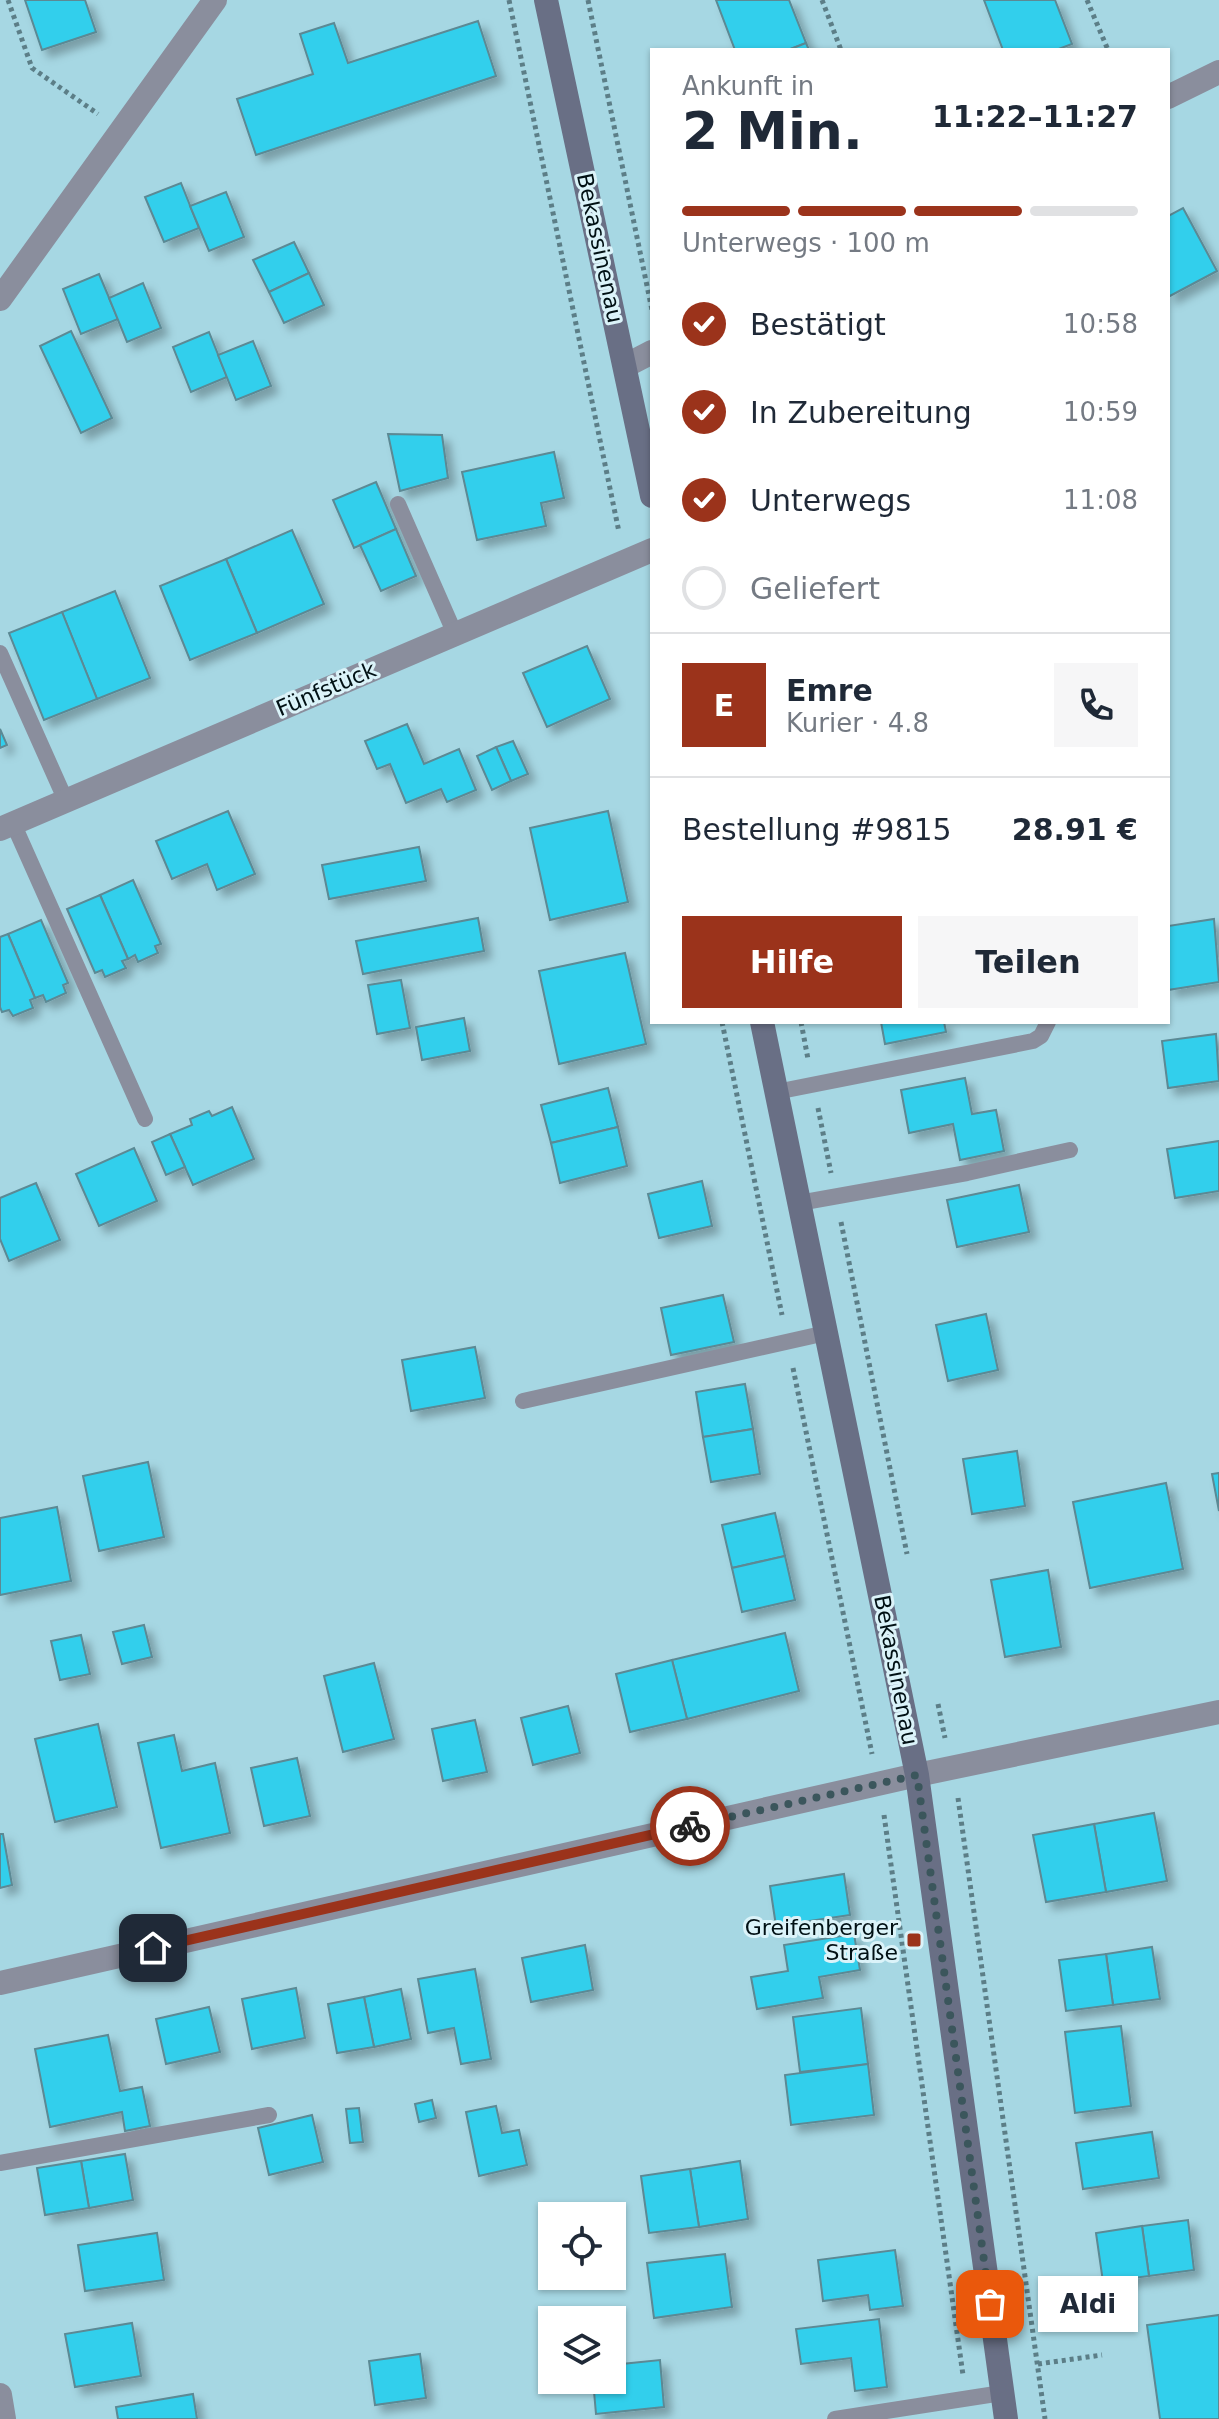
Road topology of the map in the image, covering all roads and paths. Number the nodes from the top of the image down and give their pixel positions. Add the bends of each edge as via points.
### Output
1 (8, 0) edge
2 (215, 0) edge
3 (509, 0) edge
4 (546, 0) edge
5 (588, 0) edge
6 (822, 0) edge
7 (1087, 0) edge
8 (840, 48) edge
9 (1107, 48) edge
10 (1219, 72) edge
11 (1170, 96) edge
12 (122, 130) junction
13 (0, 299) edge
14 (650, 300) edge
15 (650, 353) edge
16 (625, 366) junction
17 (650, 486) edge
18 (398, 504) dead end
19 (650, 551) edge
20 (625, 561) junction
21 (455, 634) junction
22 (0, 653) edge
23 (66, 801) junction
24 (7, 826) edge
25 (722, 1024) edge
26 (762, 1024) edge
27 (1047, 1024) edge
28 (776, 1092) junction
29 (145, 1119) dead end
30 (1070, 1150) dead end
31 (799, 1203) junction
32 (826, 1333) junction
33 (787, 1342) junction
34 (523, 1401) dead end
35 (1219, 1712) edge
36 (917, 1775) junction
37 (878, 1784) junction
38 (0, 1983) edge
39 (269, 2115) dead end
40 (0, 2163) edge
41 (1102, 2355) dead end
42 (1038, 2364) dead end
43 (1002, 2393) junction
44 (0, 2395) edge
45 (966, 2399) junction
46 (4, 2419) edge
47 (835, 2419) edge
48 (1006, 2419) edge

1 - 12 path via 32,68
2 - 12 street
3 - 20 path
4 - 16 street, Bekassinenau
5 - 14 path
6 - 8 path
7 - 9 path
10 - 11 street
12 - 13 street
15 - 16 street
16 - 17 street, Bekassinenau
18 - 21 lane
19 - 20 street, Fünfstück
20 - 21 street, Fünfstück
21 - 23 street, Fünfstück
22 - 23 lane
23 - 24 street, Fünfstück
24 - 29 lane
25 - 33 path
26 - 28 street, Bekassinenau
27 - 28 lane via 1033,1041
28 - 31 street, Bekassinenau
30 - 31 lane
31 - 32 street, Bekassinenau
32 - 33 lane
32 - 36 street, Bekassinenau
33 - 34 lane
33 - 37 path
35 - 36 street
36 - 37 street
36 - 43 street, Bekassinenau
37 - 38 street
37 - 45 path
39 - 40 lane
41 - 42 path
43 - 45 lane
43 - 48 street, Bekassinenau
44 - 46 street
45 - 47 lane

